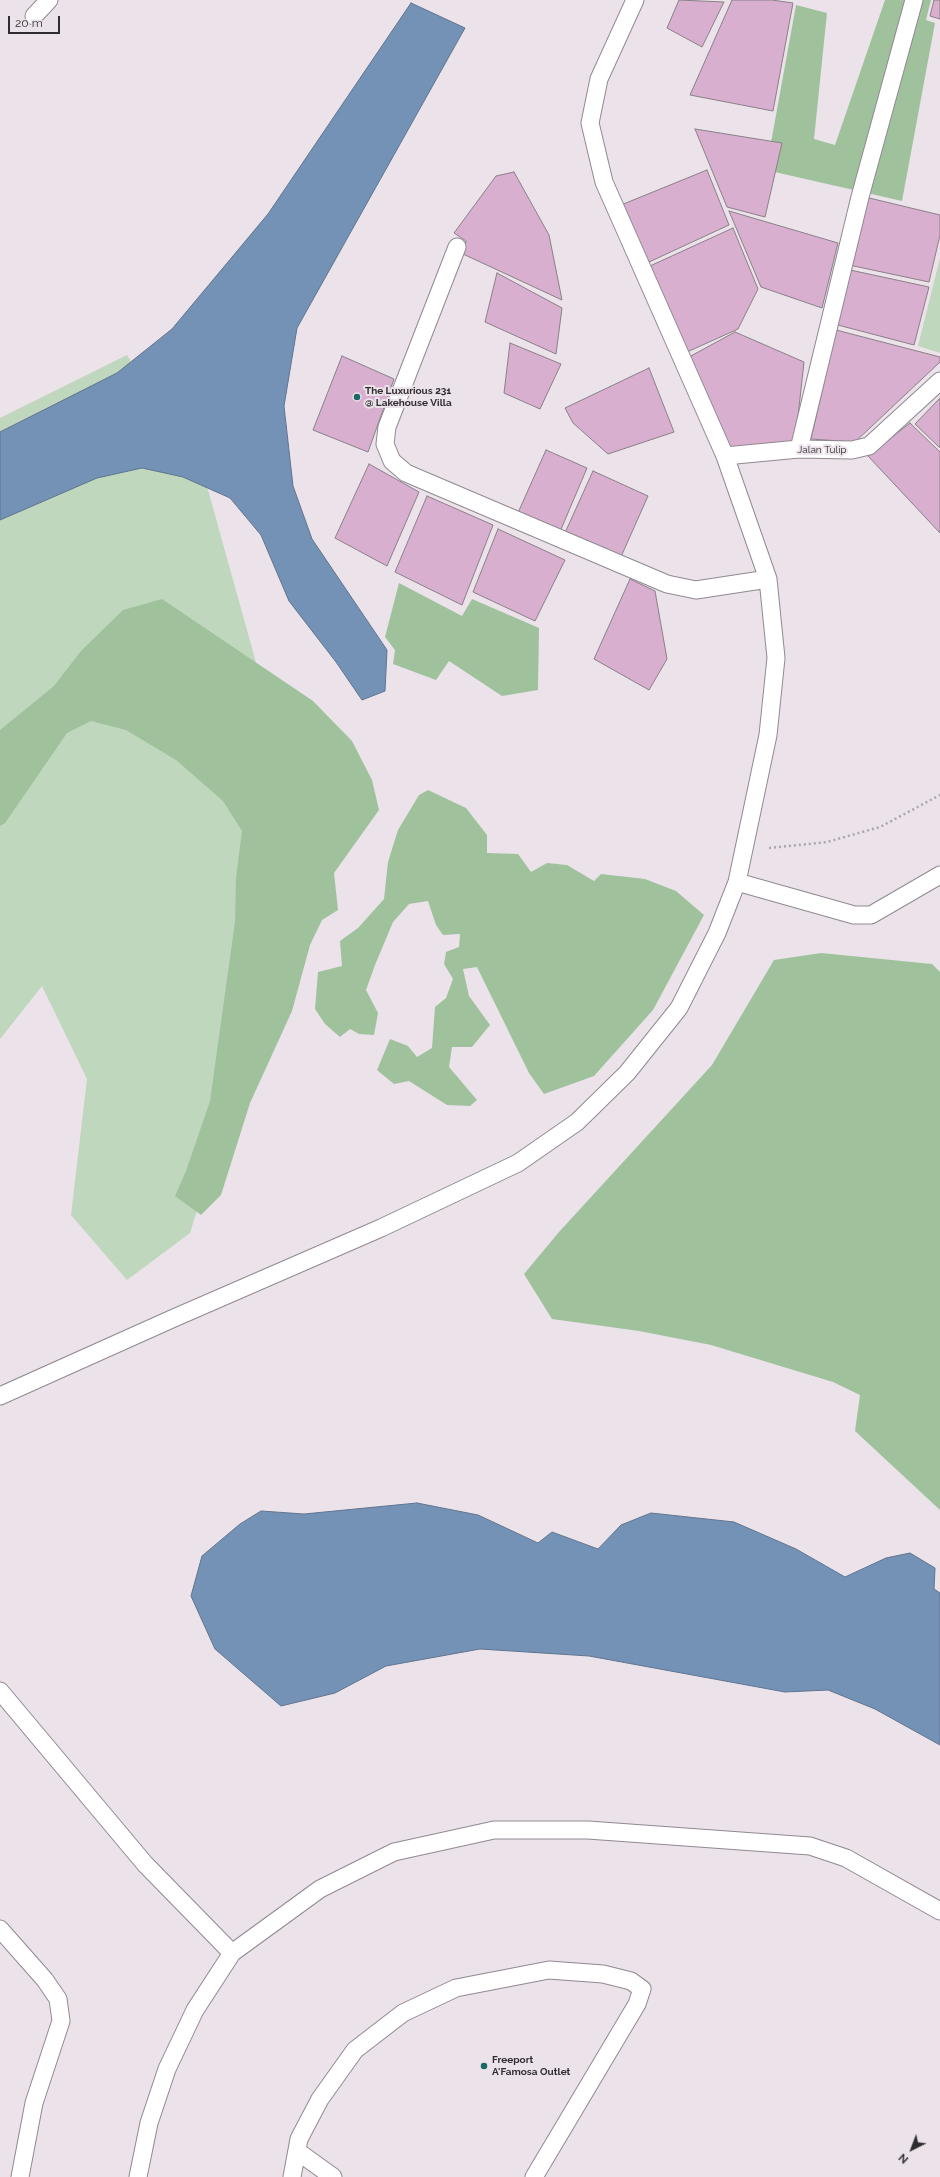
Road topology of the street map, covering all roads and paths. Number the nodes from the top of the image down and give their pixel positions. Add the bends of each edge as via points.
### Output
1 (49, 0) edge
2 (635, 0) edge
3 (914, 0) edge
4 (34, 16) dead end
5 (457, 247) dead end
6 (940, 381) edge
7 (799, 449) junction
8 (725, 456) junction
9 (768, 580) junction
10 (940, 795) edge
11 (770, 848) dead end
12 (940, 875) edge
13 (736, 882) junction
14 (0, 1396) edge
15 (0, 1691) edge
16 (940, 1911) edge
17 (0, 1929) edge
18 (232, 1953) junction
19 (297, 2151) junction
20 (20, 2177) edge
21 (138, 2177) edge
22 (292, 2177) edge
23 (333, 2177) edge
24 (534, 2177) edge

1 - 4 street
2 - 8 street via 599,79 590,122 604,182
3 - 7 street via 860,197
5 - 9 street via 387,427 385,444 392,460 406,473 667,584 696,590
6 - 7 street, Jalan Tulip via 869,446 852,450
7 - 8 street, Jalan Tulip
8 - 9 street
9 - 13 street via 776,658 768,735
10 - 11 path via 880,827 827,842
12 - 13 street via 871,915 854,915
13 - 14 street via 717,933 679,1008 627,1073 577,1122 518,1163 381,1228
15 - 18 street via 145,1864
16 - 18 street via 846,1858 810,1846 588,1830 494,1830 394,1852 320,1889
17 - 20 street via 45,1980 58,1999 61,2021 34,2103
18 - 21 street via 195,2010 167,2069 149,2123
19 - 22 street
19 - 23 street
19 - 24 street via 299,2139 320,2099 355,2050 403,2013 456,1988 549,1970 603,1974 631,1981 642,1989 637,2004

